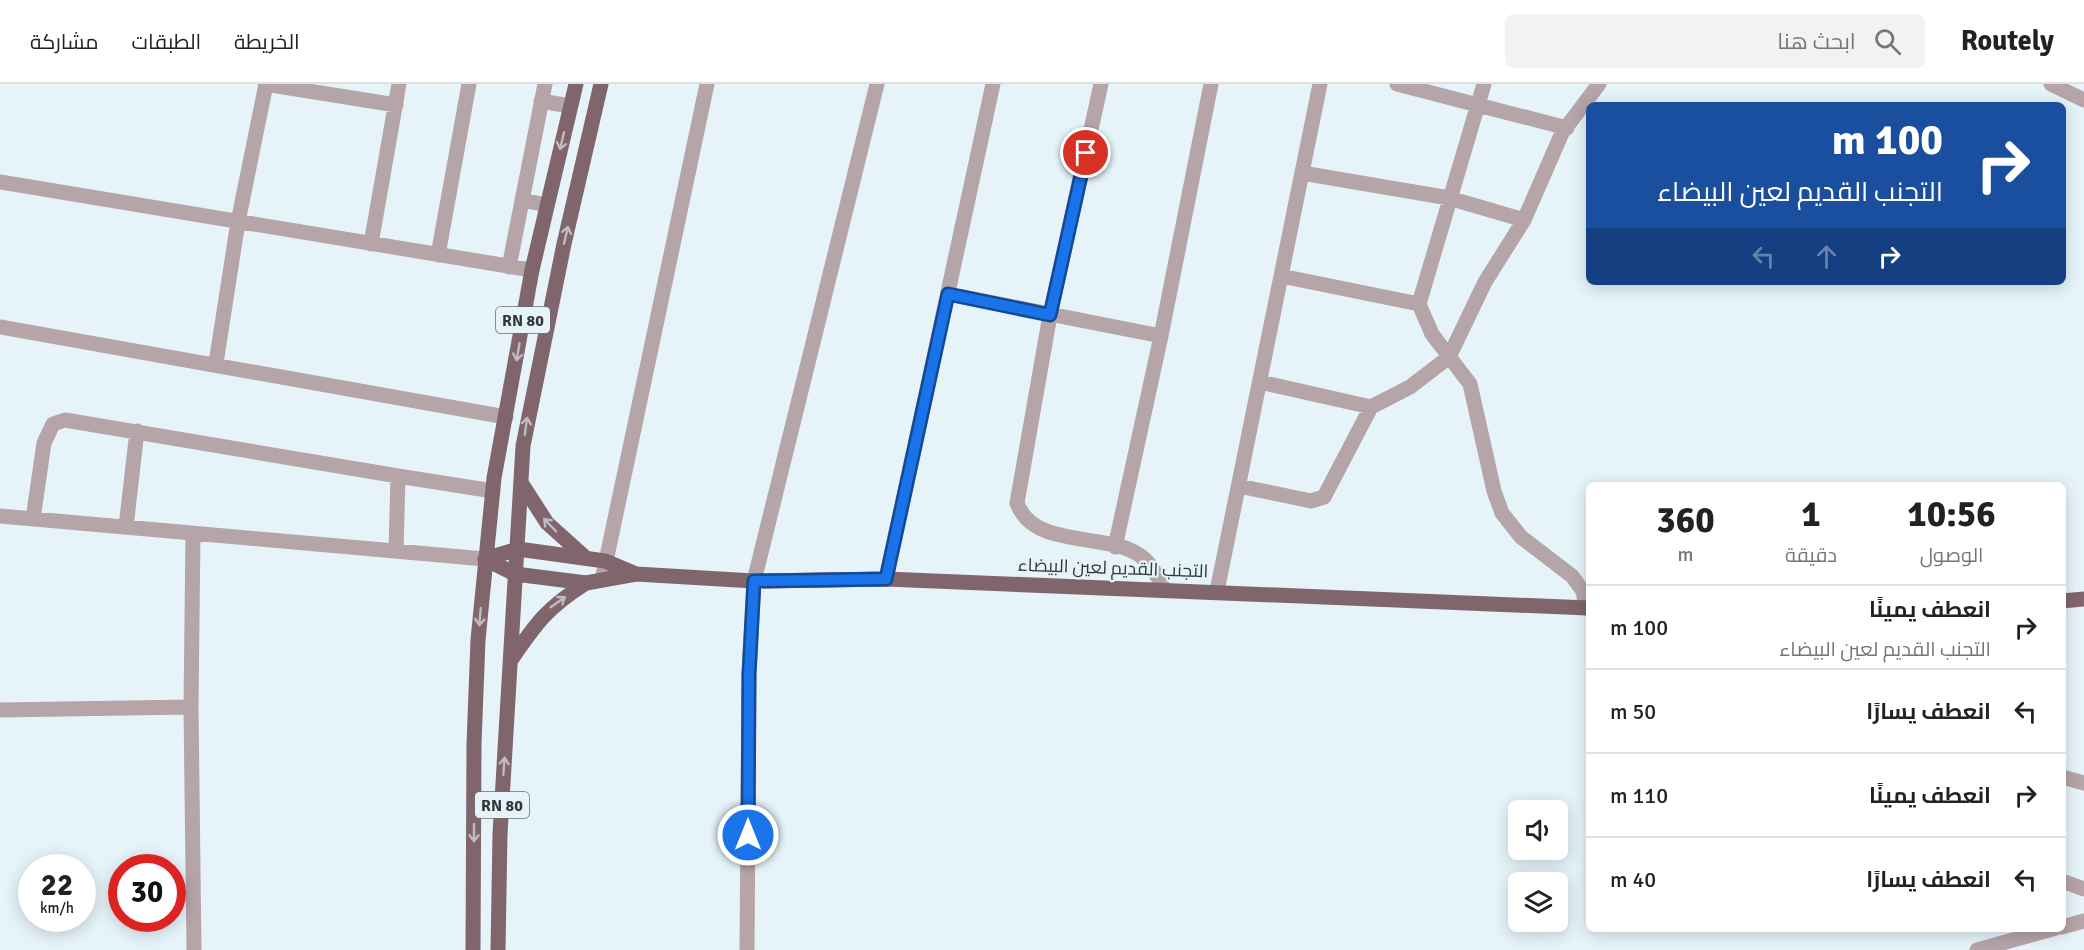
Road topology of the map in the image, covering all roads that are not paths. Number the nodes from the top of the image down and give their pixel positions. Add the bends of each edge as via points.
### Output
1 (265, 84) edge
2 (399, 84) edge
3 (469, 84) edge
4 (545, 84) edge
5 (576, 84) edge
6 (601, 84) edge
7 (707, 84) edge
8 (878, 84) edge
9 (993, 84) edge
10 (1101, 84) edge
11 (1211, 84) edge
12 (1320, 84) edge
13 (1397, 84) edge
14 (1484, 84) edge
15 (1599, 84) edge
16 (2051, 84) edge
17 (2084, 100) edge
18 (542, 101) junction
19 (1478, 104) junction
20 (396, 105) junction
21 (570, 106) junction
22 (1567, 128) junction
23 (1302, 173) junction
24 (0, 182) edge
25 (1449, 198) junction
26 (522, 200) junction
27 (548, 205) junction
28 (1524, 220) junction
29 (238, 222) junction
30 (371, 244) junction
31 (438, 255) junction
32 (509, 267) junction
33 (532, 270) junction
34 (1281, 276) junction
35 (948, 294) junction
36 (1419, 304) junction
37 (1050, 315) junction
38 (0, 327) edge
39 (1161, 336) junction
40 (1449, 357) junction
41 (216, 363) junction
42 (1260, 382) junction
43 (1371, 407) junction
44 (506, 417) junction
45 (137, 431) junction
46 (398, 476) junction
47 (522, 484) junction
48 (1239, 486) junction
49 (493, 490) junction
50 (0, 516) edge
51 (33, 519) junction
52 (126, 527) junction
53 (193, 533) junction
54 (1115, 547) junction
55 (518, 549) junction
56 (396, 551) junction
57 (586, 558) junction
58 (485, 559) junction
59 (605, 561) junction
60 (515, 574) junction
61 (636, 574) junction
62 (886, 579) junction
63 (602, 580) junction
64 (754, 581) junction
65 (586, 583) junction
66 (1164, 589) junction
67 (1217, 591) junction
68 (2084, 599) edge
69 (2066, 601) edge
70 (1586, 604) edge
71 (1586, 608) edge
72 (511, 660) junction
73 (191, 707) junction
74 (0, 710) edge
75 (2066, 778) edge
76 (2084, 783) edge
77 (2066, 882) edge
78 (2084, 889) edge
79 (2084, 921) edge
80 (2066, 926) edge
81 (1999, 932) edge
82 (2043, 932) edge
83 (1995, 947) edge
84 (194, 950) edge
85 (474, 950) edge
86 (498, 950) edge
87 (747, 950) edge
88 (1977, 950) edge

1 - 20 street
1 - 29 street
2 - 20 street
3 - 31 street
4 - 18 street
5 - 21 main road, RN 80
47 -> 6 main road, RN 80 via 528,411
7 - 59 street
8 - 64 street
9 - 35 street
10 - 37 street
11 - 39 street
12 - 23 street
13 - 19 street
14 - 19 street
15 - 22 street
16 - 17 street
18 - 21 street
18 - 26 street
19 - 22 street
19 - 25 street
20 - 30 street
21 -> 27 main road, RN 80
22 - 28 street
23 - 25 street
23 - 34 street
24 - 29 street
25 - 28 street
25 - 36 street
26 - 27 street
26 - 32 street
27 - 33 main road, RN 80
28 - 40 street via 1485,282
29 - 30 street
29 - 41 street
30 - 31 street
31 - 32 street
32 - 33 street
33 -> 44 main road, RN 80
34 - 36 street
34 - 42 street
35 - 37 street
35 - 62 street
36 - 40 street via 1432,334
37 - 39 street
37 - 54 street via 1017,503 1028,521 1050,532
38 - 41 street
39 - 54 street
40 - 43 street via 1410,387
40 - 70 street via 1476,397 1502,513 1521,537 1572,576 1583,591
41 - 44 street
42 - 43 street
42 - 48 street
43 - 48 street via 1324,497 1311,501
44 - 49 main road, RN 80
45 - 46 street
45 - 51 street via 65,420 53,424 44,443
45 - 52 street
46 - 49 street
46 - 56 street
47 - 55 main road, RN 80
57 -> 47 main road via 547,523
48 - 67 street
49 - 58 main road, RN 80
50 - 51 street
51 - 52 street
52 - 53 street
53 - 56 street
53 - 73 street
54 - 66 street via 1136,553 1153,569
55 - 57 main road
55 - 58 main road
55 - 60 main road, RN 80
56 - 58 street
57 - 59 main road
58 - 60 main road
58 -> 85 main road, RN 80 via 474,744
59 - 61 main road
59 - 63 street
60 - 65 main road
60 - 72 main road, RN 80
61 - 63 main road
61 - 64 main road, التجنب القديم لعين البيضاء
62 - 64 main road, التجنب القديم لعين البيضاء
62 - 66 main road, التجنب القديم لعين البيضاء
63 - 65 main road
64 - 87 street via 749,674
72 -> 65 main road via 545,613
66 - 67 main road, التجنب القديم لعين البيضاء
67 - 71 main road, التجنب القديم لعين البيضاء
68 - 69 main road
86 -> 72 main road, RN 80 via 500,834
73 - 74 street
73 - 84 street
75 - 76 street
77 - 78 street
79 - 80 street
81 - 83 street
82 - 83 street
83 - 88 street

